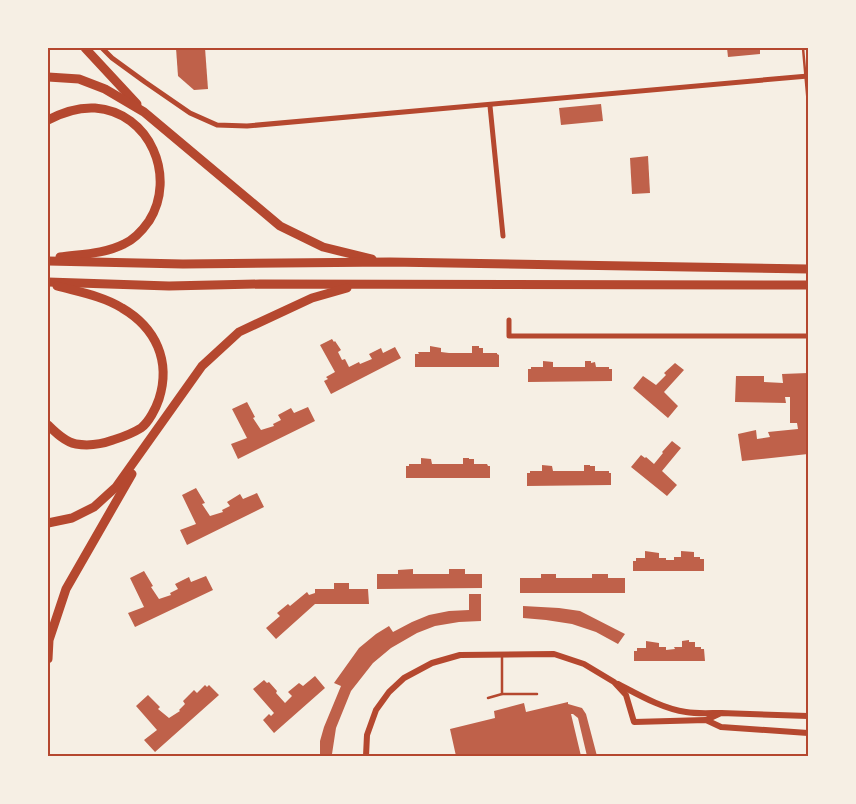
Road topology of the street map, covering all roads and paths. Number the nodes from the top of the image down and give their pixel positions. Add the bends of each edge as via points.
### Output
1 (85, 48) edge
2 (102, 48) edge
3 (803, 48) edge
4 (807, 76) edge
5 (48, 77) edge
6 (808, 105) edge
7 (490, 106) junction
8 (144, 112) junction
9 (48, 120) edge
10 (503, 236) dead end
11 (48, 260) edge
12 (390, 262) junction
13 (808, 269) edge
14 (48, 283) edge
15 (357, 284) junction
16 (808, 285) edge
17 (509, 320) dead end
18 (808, 336) edge
19 (48, 425) edge
20 (154, 434) junction
21 (48, 522) edge
22 (502, 654) junction
23 (48, 658) edge
24 (614, 682) junction
25 (502, 694) junction
26 (537, 694) dead end
27 (488, 698) dead end
28 (721, 713) junction
29 (808, 716) edge
30 (706, 720) junction
31 (808, 733) edge
32 (366, 756) edge

1 - 8 highway
2 - 7 street via 183,108 217,125 246,126
3 - 4 lane
4 - 6 lane
4 - 7 street
5 - 8 highway via 79,79 105,89
7 - 10 street
8 - 12 highway via 280,226 323,248
9 - 11 highway via 80,108 97,108 117,114 146,137 156,153 161,174 161,193 142,232 109,251
11 - 12 highway via 183,264
12 - 13 highway
14 - 15 highway via 169,286
14 - 19 highway via 106,299 138,319 152,335 161,353 164,370 156,408 143,427 122,437 100,444 75,444
15 - 16 highway
15 - 20 highway via 312,298 239,332 202,366
17 - 18 street via 509,336
20 - 21 highway via 116,487 94,507 72,518
20 - 23 highway via 66,589 49,640
22 - 24 street via 554,654 584,664
22 - 25 lane
22 - 32 street via 460,655 432,663 404,678 376,710 367,735
24 - 28 street via 671,708
24 - 30 street via 626,695 634,722
25 - 26 lane
25 - 27 lane
28 - 29 street
28 - 30 street
30 - 31 street via 721,727

